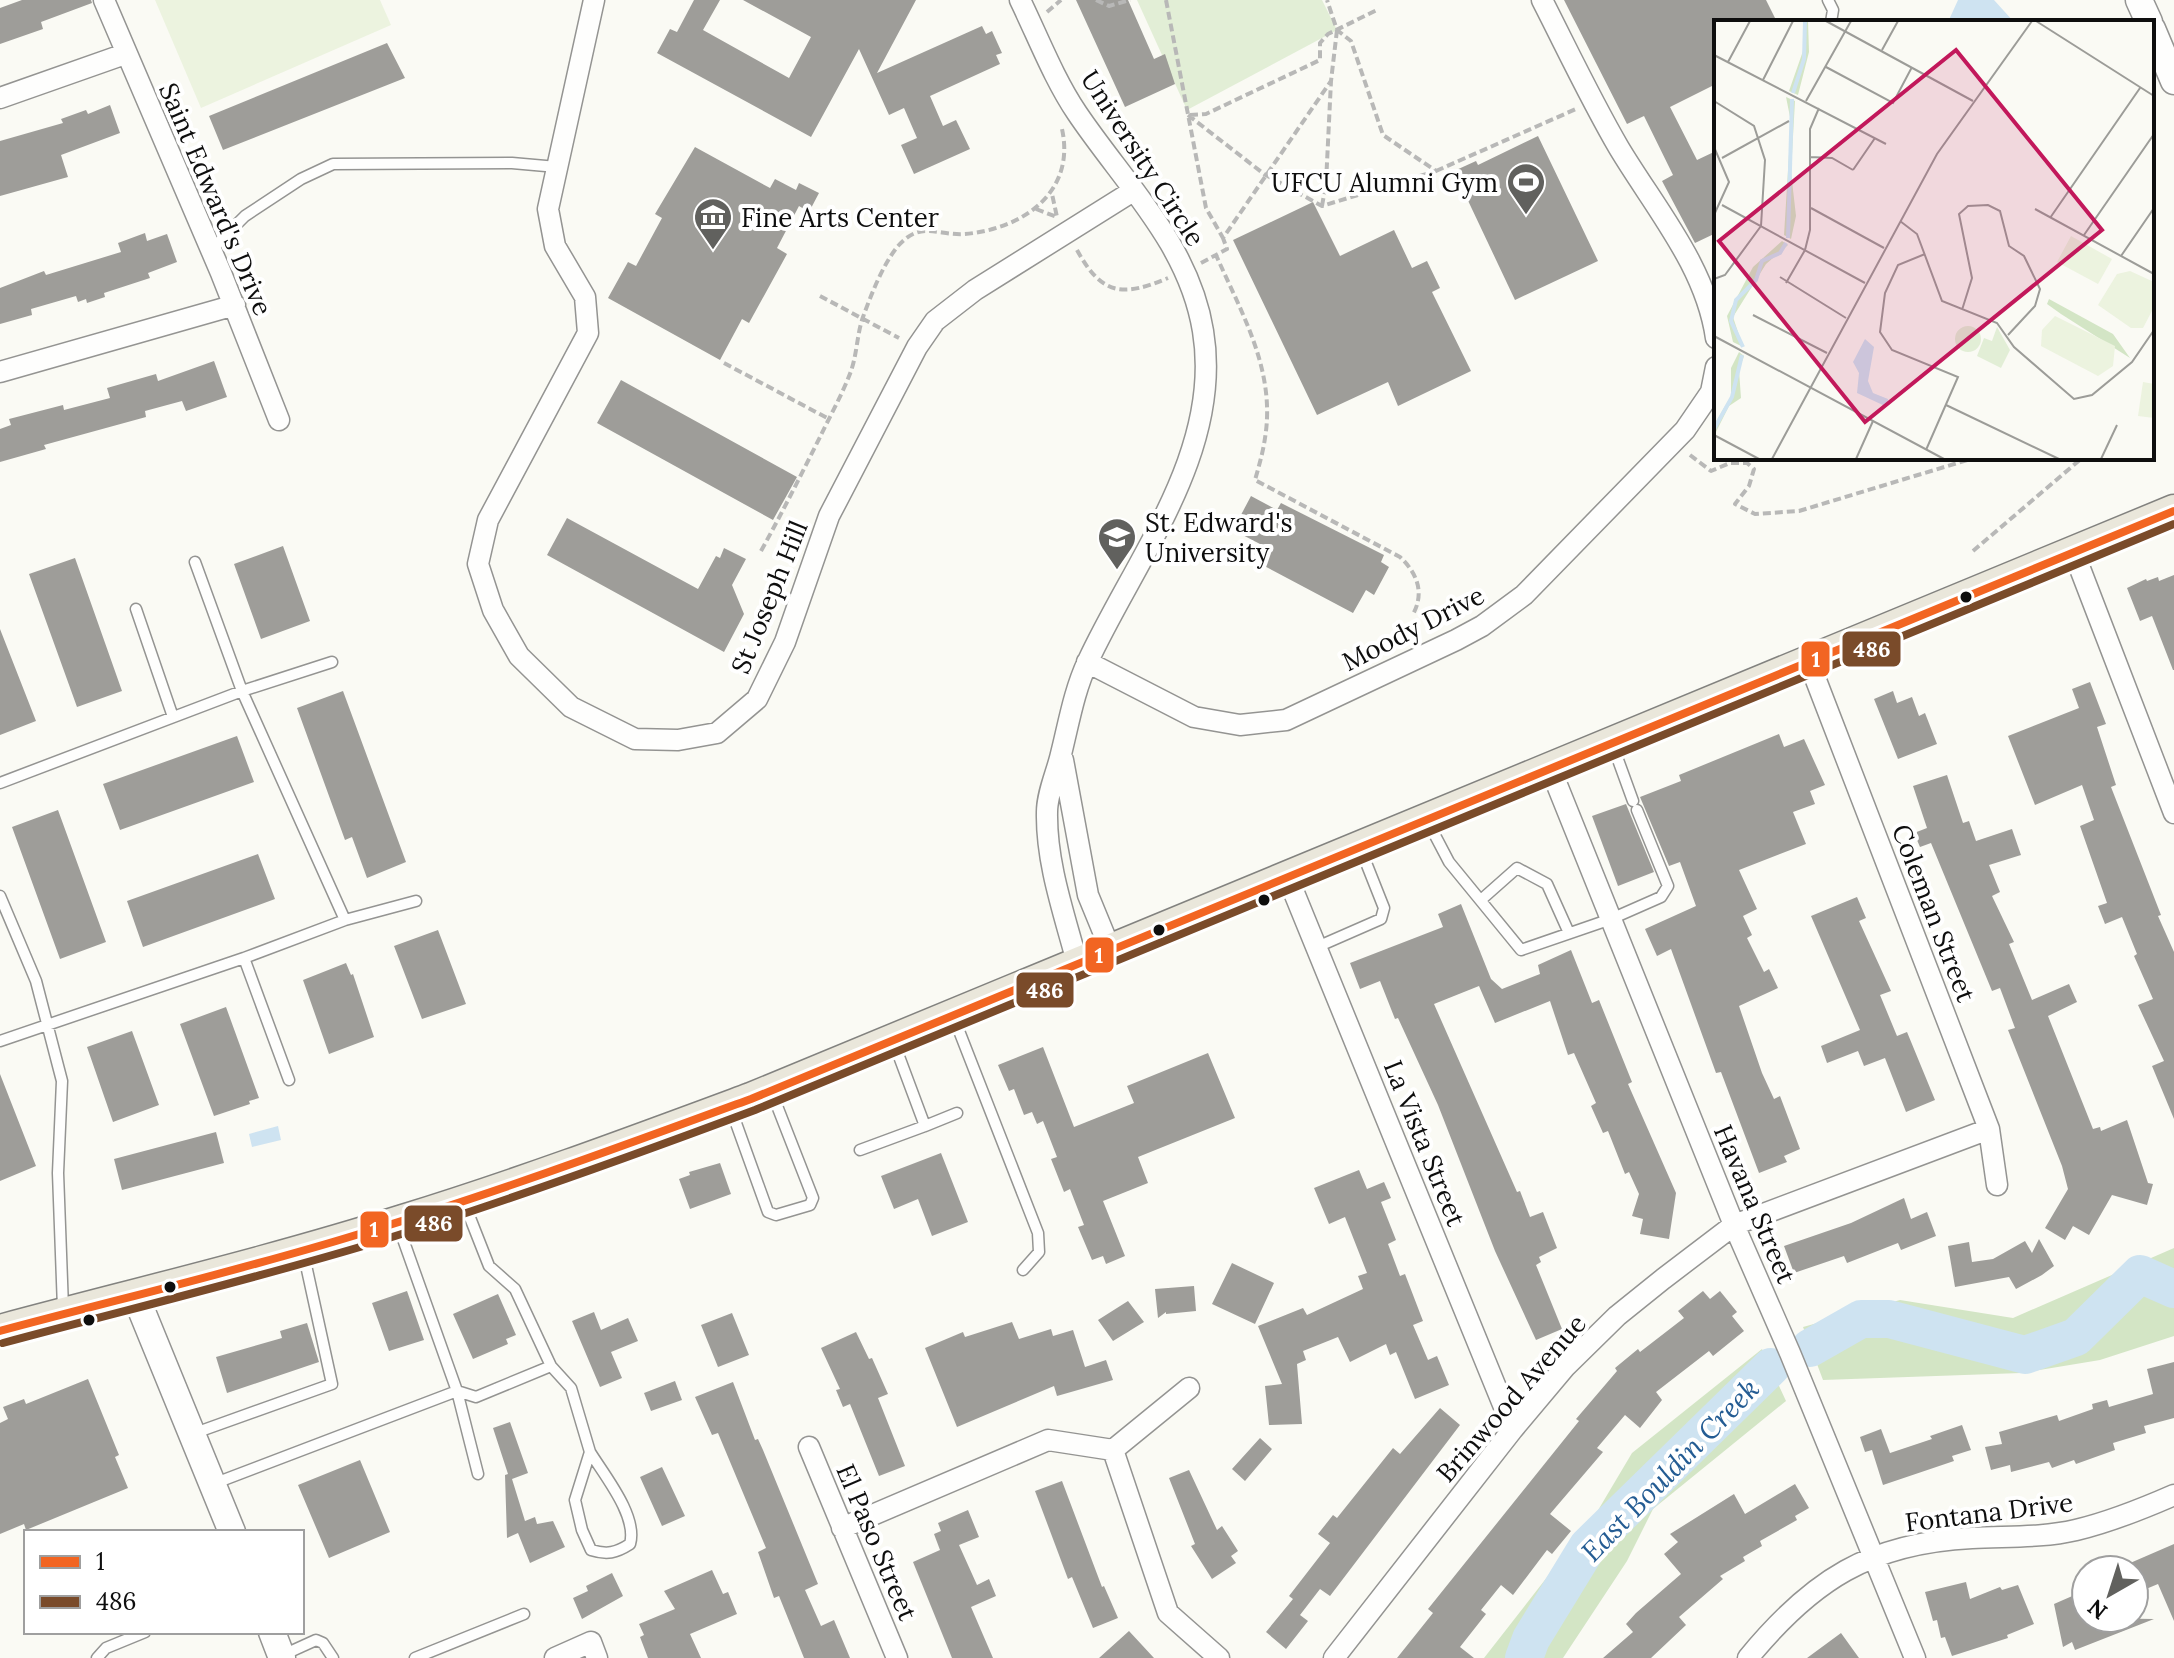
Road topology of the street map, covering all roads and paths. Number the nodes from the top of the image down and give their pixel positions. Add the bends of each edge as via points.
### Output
1 (104, 0) edge
2 (594, 0) edge
3 (1020, 0) edge
4 (1061, 0) edge
5 (1096, 0) edge
6 (1130, 0) edge
7 (1166, 0) edge
8 (1327, 0) edge
9 (1542, 0) edge
10 (1828, 0) edge
11 (2139, 0) edge
12 (1379, 9) dead end
13 (1042, 16) dead end
14 (1831, 20) edge
15 (2148, 20) edge
16 (1337, 30) junction
17 (2154, 34) edge
18 (125, 54) junction
19 (1331, 81) junction
20 (2174, 81) edge
21 (0, 98) edge
22 (1573, 100) dead end
23 (1188, 115) junction
24 (1060, 120) dead end
25 (557, 167) junction
26 (1436, 171) junction
27 (1264, 174) junction
28 (1133, 191) junction
29 (1052, 194) junction
30 (1322, 206) junction
31 (1036, 209) junction
32 (1223, 238) junction
33 (1076, 248) dead end
34 (211, 250) junction
35 (1216, 255) junction
36 (1195, 266) dead end
37 (1173, 276) dead end
38 (820, 296) dead end
39 (235, 305) junction
40 (862, 318) junction
41 (1714, 325) edge
42 (899, 338) dead end
43 (724, 363) dead end
44 (0, 372) edge
45 (1714, 377) edge
46 (829, 419) junction
47 (279, 420) dead end
48 (1690, 455) dead end
49 (1967, 460) edge
50 (2080, 460) edge
51 (2174, 511) edge
52 (761, 551) dead end
53 (1973, 551) dead end
54 (2074, 553) junction
55 (195, 562) dead end
56 (136, 609) dead end
57 (1412, 616) dead end
58 (332, 662) dead end
59 (1087, 662) junction
60 (1809, 662) junction
61 (242, 691) junction
62 (173, 717) junction
63 (1612, 744) junction
64 (1061, 752) junction
65 (1551, 770) junction
66 (0, 783) edge
67 (2174, 813) edge
68 (1427, 821) junction
69 (1360, 848) junction
70 (1288, 878) junction
71 (0, 896) edge
72 (1482, 899) junction
73 (416, 901) dead end
74 (1611, 919) junction
75 (345, 920) junction
76 (1569, 933) junction
77 (1317, 947) junction
78 (1111, 951) junction
79 (244, 958) junction
80 (1078, 966) junction
81 (953, 1017) junction
82 (47, 1025) junction
83 (0, 1041) edge
84 (893, 1041) junction
85 (289, 1080) dead end
86 (771, 1090) junction
87 (730, 1107) junction
88 (957, 1113) dead end
89 (925, 1126) junction
90 (1989, 1129) junction
91 (860, 1150) dead end
92 (1997, 1185) dead end
93 (464, 1201) junction
94 (398, 1223) junction
95 (1734, 1225) junction
96 (303, 1250) junction
97 (1023, 1270) dead end
98 (136, 1297) junction
99 (63, 1314) junction
100 (0, 1331) edge
101 (551, 1366) junction
102 (1189, 1388) dead end
103 (457, 1391) junction
104 (1513, 1429) junction
105 (193, 1434) junction
106 (809, 1447) dead end
107 (1113, 1450) junction
108 (590, 1452) junction
109 (478, 1474) dead end
110 (213, 1484) junction
111 (2174, 1495) edge
112 (842, 1528) junction
113 (231, 1530) edge
114 (1873, 1555) junction
115 (524, 1614) dead end
116 (140, 1634) edge
117 (278, 1649) edge
118 (594, 1650) edge
119 (97, 1658) edge
120 (333, 1658) edge
121 (415, 1658) edge
122 (555, 1658) edge
123 (897, 1658) edge
124 (1219, 1658) edge
125 (1334, 1658) edge
126 (1748, 1658) edge
127 (1915, 1658) edge

1 - 18 street, Saint Edward's Drive
2 - 25 street, St Joseph Hill
3 - 28 street, University Circle via 1075,110
4 - 13 path
5 - 6 path via 1109,6
7 - 23 path
8 - 16 path
9 - 41 street via 1617,145 1700,279
10 - 14 lane
11 - 15 street
12 - 16 path
16 - 19 path
16 - 23 path via 1320,43 1320,60 1206,114
16 - 26 path via 1351,41 1383,135
17 - 20 street
18 - 21 street
18 - 34 street, Saint Edward's Drive
19 - 27 path
19 - 30 path
22 - 26 path via 1577,109
23 - 27 path
23 - 32 path via 1206,208
24 - 29 path via 1064,153
25 - 28 street, St Joseph Hill via 548,209 555,246 585,297 588,333 488,520 478,564 493,610 519,656 571,707 635,739 678,740 717,733 757,699 785,642 829,516 935,321
25 - 34 lane via 333,164 245,216
26 - 30 path
27 - 30 path
27 - 32 path
28 - 59 street, University Circle via 1185,270 1203,330 1206,383 1186,468
29 - 31 path
29 - 31 path via 1057,217
31 - 40 path via 985,231 915,231 898,247
32 - 35 path via 1227,249
33 - 37 path via 1097,278 1125,292
34 - 39 street, Saint Edward's Drive
35 - 36 path
35 - 57 path via 1266,380 1266,437 1255,480 1400,557 1419,589
38 - 40 path
39 - 44 street
39 - 47 street, Saint Edward's Drive
40 - 42 path
40 - 46 path via 851,370
43 - 46 path
45 - 59 street, Moody Drive via 1711,392 1685,430 1524,595 1469,633 1286,720 1240,725 1194,717
46 - 52 path
48 - 49 path via 1711,471 1730,463 1747,463 1754,469 1735,504 1755,514 1799,511
50 - 53 path
51 - 54 main road
54 - 60 main road
54 - 67 street
55 - 61 lane
56 - 62 lane
58 - 61 lane
59 - 64 street, University Circle
60 - 63 main road
60 - 90 street, Coleman Street
61 - 62 lane
61 - 75 lane
62 - 66 lane
63 - 65 main road
63 - 74 lane via 1668,886 1661,897
64 - 78 street, University Circle via 1088,895
64 - 80 street, University Circle via 1047,810 1049,839
65 - 68 main road
65 - 74 street, Havana Street
68 - 69 main road
68 - 72 lane via 1449,862
69 - 70 main road
69 - 77 lane via 1384,914 1375,923
70 - 77 street, La Vista Street
70 - 78 main road
71 - 82 lane via 36,981
72 - 76 lane via 1521,950
72 - 76 lane via 1517,868 1547,884
73 - 75 lane
74 - 76 lane
74 - 95 street, Havana Street
75 - 79 lane
77 - 104 street, La Vista Street
78 - 80 main road
79 - 82 lane
79 - 85 lane
80 - 81 main road
81 - 84 main road
81 - 97 lane via 1038,1233 1039,1252
82 - 83 lane
82 - 99 lane via 62,1081 58,1173
84 - 86 main road
84 - 89 lane
86 - 87 main road
86 - 87 lane via 813,1198 810,1205 776,1215 768,1212
87 - 93 main road
88 - 89 lane
89 - 91 lane
90 - 92 street, Coleman Street
90 - 95 street, Brinwood Avenue
93 - 94 main road
93 - 101 lane via 489,1266 515,1289
94 - 96 main road
94 - 103 lane
95 - 104 street, Brinwood Avenue via 1617,1316
95 - 114 street, Havana Street
96 - 98 main road
96 - 105 lane via 332,1384
98 - 99 main road
98 - 105 street
99 - 100 main road
101 - 103 lane via 476,1397
101 - 108 lane via 571,1388
102 - 107 street
103 - 109 lane
103 - 110 lane
104 - 125 street, Brinwood Avenue
105 - 110 street
106 - 112 street, El Paso Street
107 - 112 street via 1048,1440
107 - 124 street via 1168,1613
108 - 108 lane via 575,1500 582,1530 591,1550 617,1552 630,1544 633,1533 626,1511
110 - 113 street
111 - 114 street, Fontana Drive via 2074,1531 1925,1542
112 - 123 street, El Paso Street
114 - 126 street, Fontana Drive via 1797,1605
114 - 127 street, Havana Street
115 - 121 lane
116 - 119 lane via 106,1648
117 - 120 lane via 316,1640
118 - 122 street

